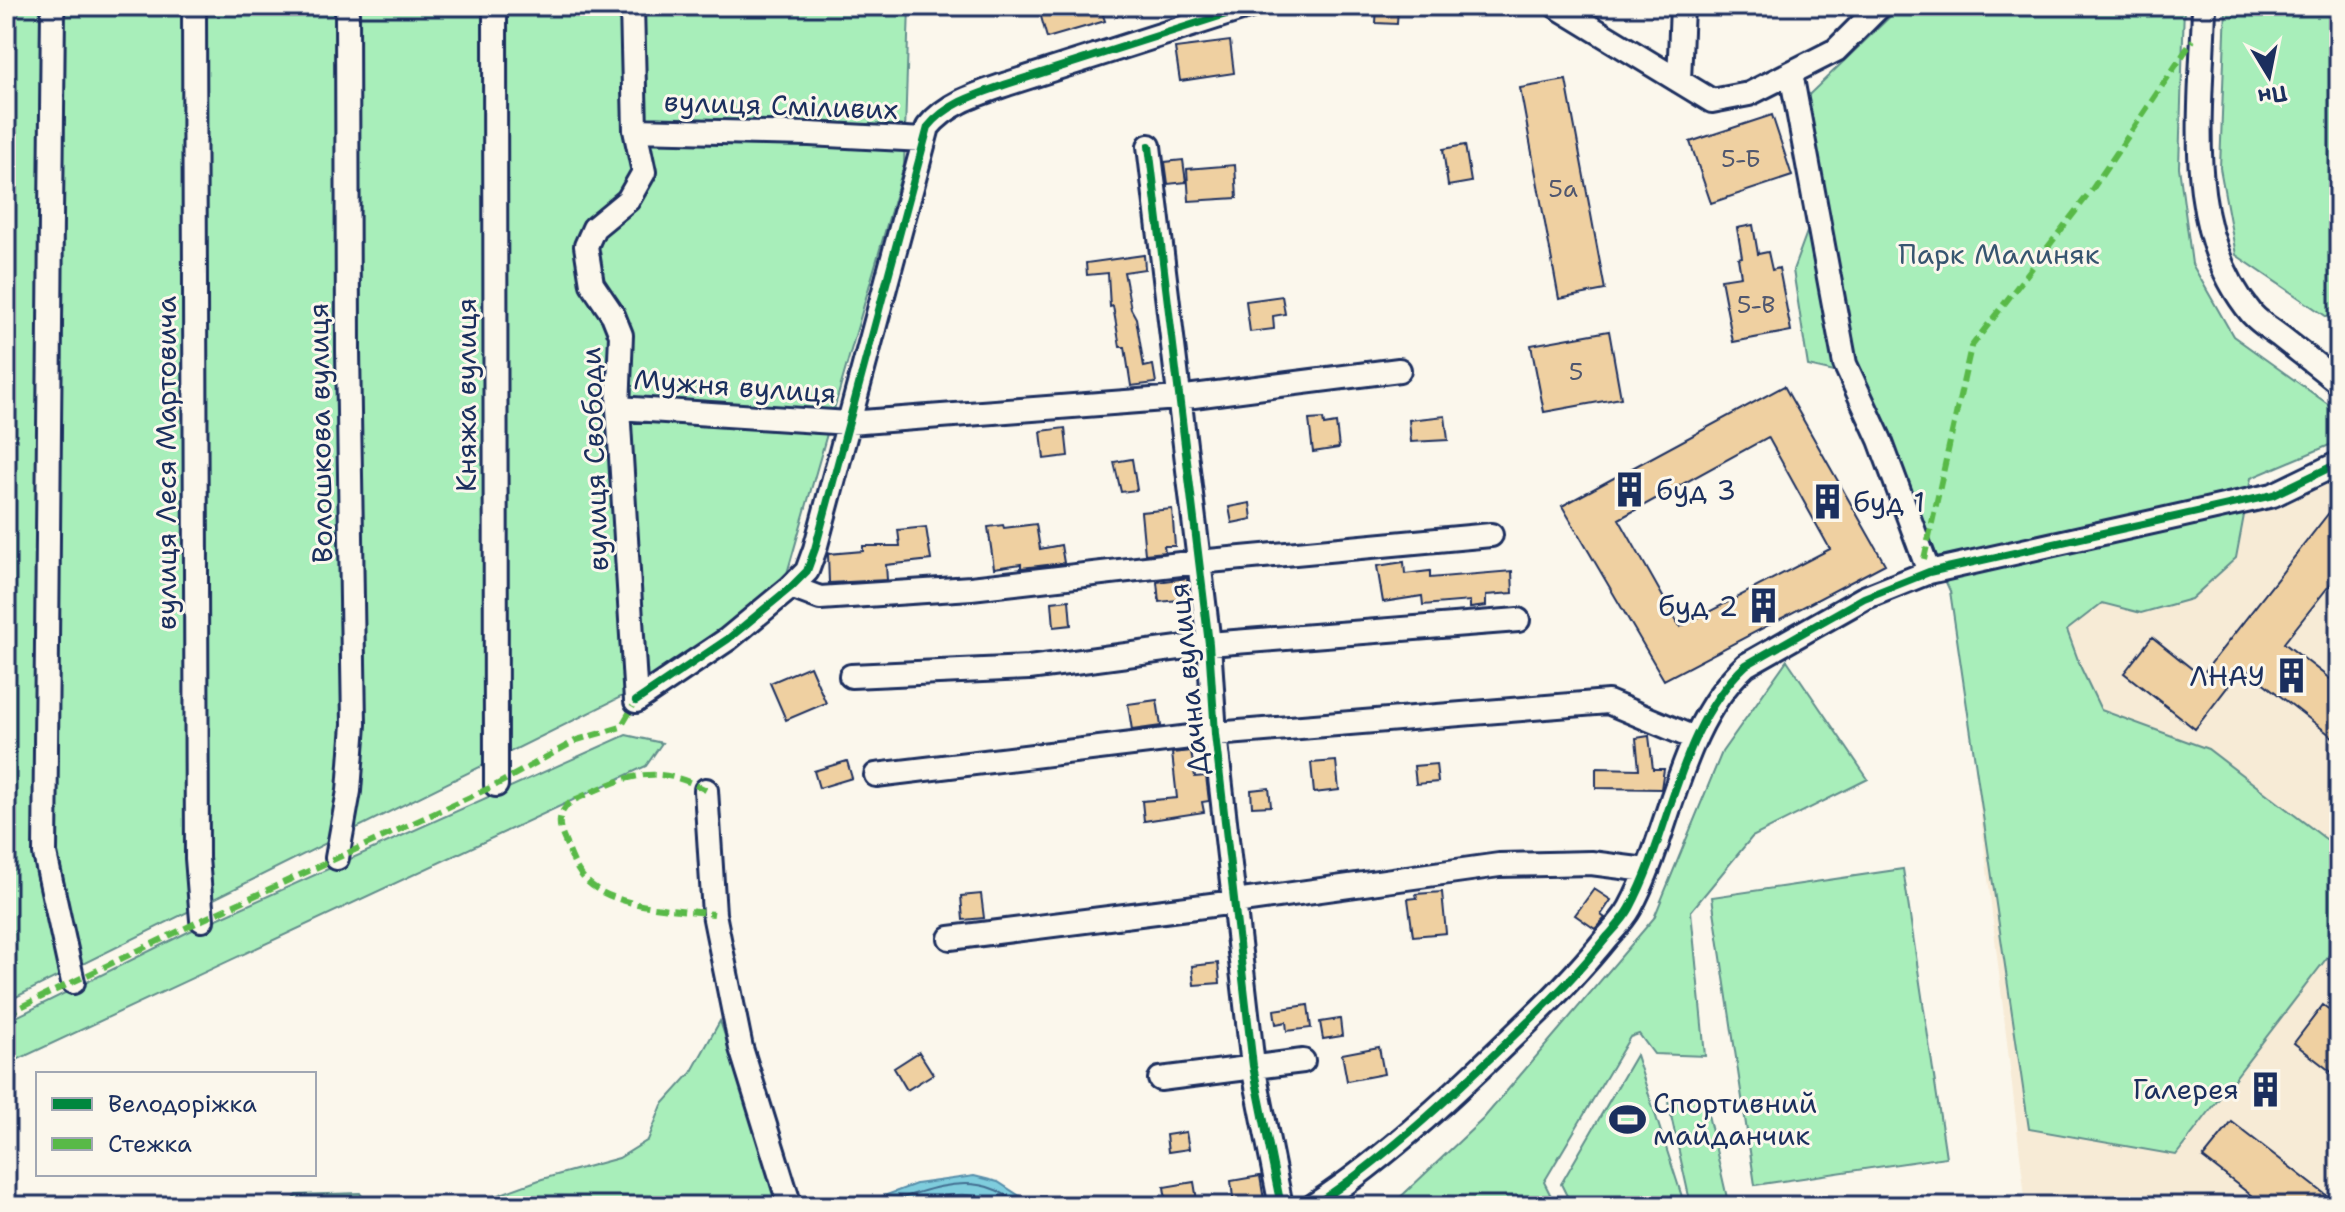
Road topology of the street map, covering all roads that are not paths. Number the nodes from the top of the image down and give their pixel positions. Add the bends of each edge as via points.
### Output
1 (53, 6) edge
2 (194, 6) edge
3 (347, 6) edge
4 (495, 6) edge
5 (632, 6) edge
6 (1251, 6) edge
7 (1556, 6) edge
8 (1682, 6) edge
9 (1880, 6) edge
10 (2204, 6) edge
11 (1791, 73) junction
12 (1679, 81) junction
13 (635, 130) junction
14 (924, 140) junction
15 (1149, 146) dead end
16 (1399, 370) dead end
17 (2339, 383) edge
18 (1178, 398) junction
19 (618, 408) junction
20 (849, 423) junction
21 (2339, 463) edge
22 (1491, 535) dead end
23 (1198, 562) junction
24 (1929, 572) junction
25 (791, 587) junction
26 (1518, 620) dead end
27 (1209, 644) junction
28 (851, 676) dead end
29 (1215, 734) junction
30 (1694, 738) junction
31 (876, 775) dead end
32 (496, 785) dead end
33 (706, 790) dead end
34 (337, 858) dead end
35 (1646, 870) junction
36 (1235, 902) junction
37 (202, 920) dead end
38 (950, 938) dead end
39 (73, 982) dead end
40 (1303, 1061) dead end
41 (1253, 1066) junction
42 (1160, 1079) dead end
43 (790, 1206) edge
44 (1281, 1206) edge
45 (1313, 1206) edge

1 - 39 street via 45,854
2 - 37 street, вулиця Леся Мартовича via 197,858
3 - 34 street, Волошкова вулиця via 354,724
4 - 32 street, Княжа вулиця
5 - 13 street, вулиця Свободи
6 - 14 street via 970,97 938,115
7 - 12 street
8 - 12 street
9 - 11 street via 1836,50
10 - 17 street via 2201,165 2203,205 2215,252 2254,316
11 - 12 street via 1749,94 1712,101
11 - 24 street via 1845,364
13 - 14 street, вулиця Сміливих
13 - 19 street, вулиця Свободи via 644,172 628,200 594,228 586,246 592,284 621,335
14 - 20 street
15 - 18 street, Дачна вулиця
16 - 18 street, Мужня вулиця
18 - 20 street, Мужня вулиця
18 - 23 street, Дачна вулиця
19 - 20 street, Мужня вулиця
19 - 25 street, вулиця Свободи via 636,701 728,639
20 - 25 street via 815,549 807,571
21 - 24 street via 2273,495
22 - 23 street
23 - 25 street via 971,588 820,598
23 - 27 street, Дачна вулиця
24 - 30 street via 1864,598 1746,665 1715,701
26 - 27 street
27 - 28 street via 1029,668
27 - 29 street, Дачна вулиця
29 - 30 street via 1608,702
29 - 31 street
29 - 36 street, Дачна вулиця
30 - 35 street
33 - 43 street via 717,929 741,1048
35 - 36 street via 1591,863 1499,865
35 - 45 street via 1629,910 1575,977 1464,1084
36 - 38 street
36 - 41 street, Дачна вулиця
40 - 41 street
41 - 42 street
41 - 44 street, Дачна вулиця

